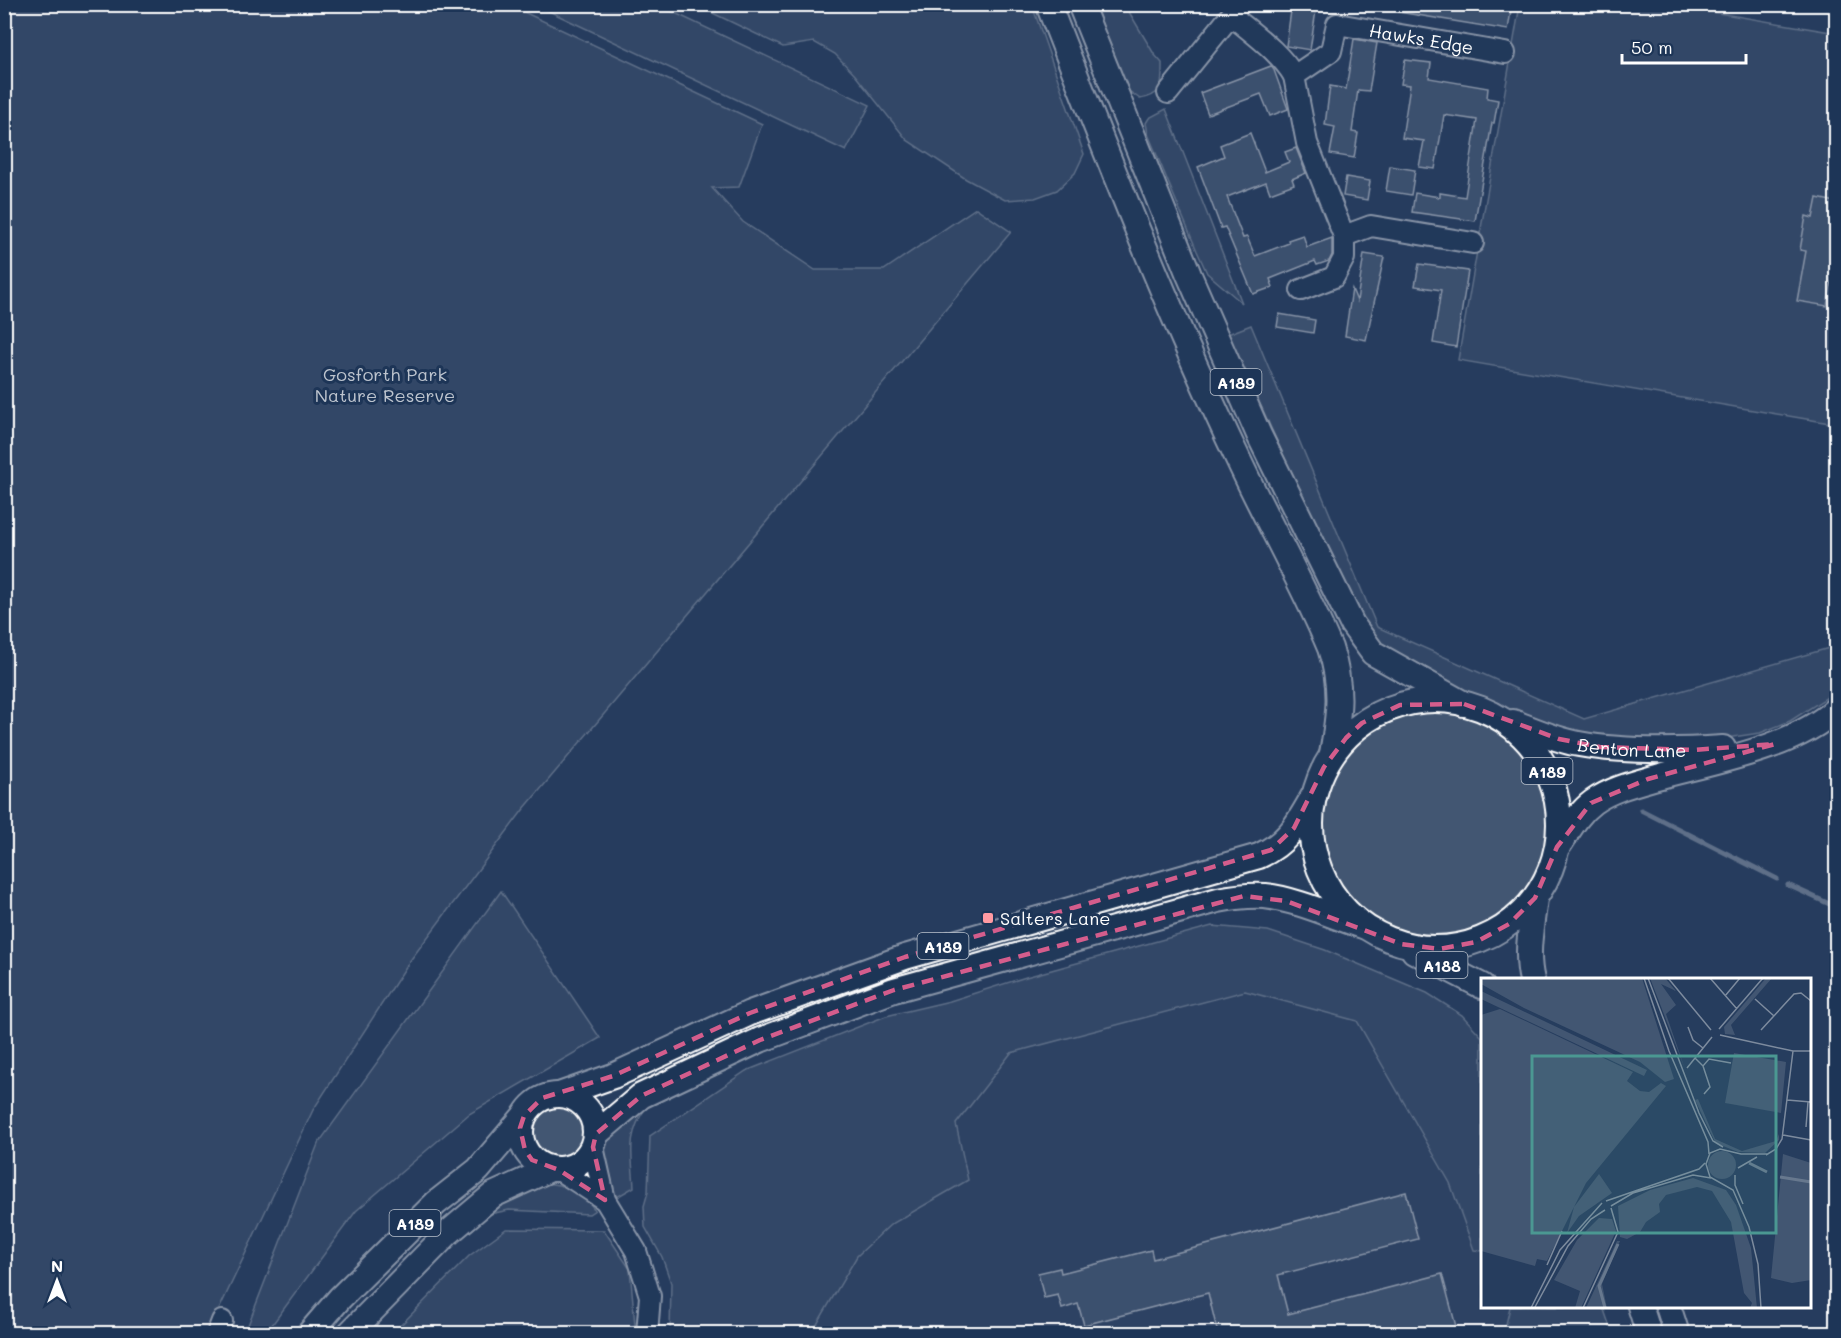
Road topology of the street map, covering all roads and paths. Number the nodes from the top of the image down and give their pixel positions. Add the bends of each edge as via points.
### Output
1 (1048, 4) edge
2 (1080, 4) edge
3 (1235, 10) edge
4 (1505, 53) dead end
5 (1294, 76) junction
6 (1167, 93) dead end
7 (1344, 236) junction
8 (1473, 243) dead end
9 (1301, 290) dead end
10 (1464, 704) junction
11 (1836, 709) edge
12 (1494, 715) junction
13 (1775, 744) junction
14 (1332, 754) junction
15 (1314, 795) junction
16 (1557, 847) junction
17 (1535, 898) junction
18 (1363, 926) junction
19 (1401, 944) junction
20 (1532, 978) edge
21 (1481, 985) edge
22 (559, 1095) junction
23 (524, 1116) junction
24 (594, 1140) junction
25 (554, 1169) junction
26 (604, 1200) junction
27 (1641, 1308) edge
28 (1669, 1308) edge
29 (309, 1334) edge
30 (349, 1334) edge
31 (648, 1334) edge
32 (1649, 1334) edge
33 (1677, 1334) edge

1 - 14 main road, A189 via 1173,313 1330,648 1340,688 1340,713
2 - 10 main road, A189 via 1198,297 1259,435 1352,624 1373,653
3 - 5 street
3 - 6 street
4 - 5 street, Hawks Edge via 1337,24 1331,51
5 - 7 street via 1307,143
7 - 8 street via 1371,226
7 - 9 street via 1344,258 1334,277
10 - 12 main road, A189
10 - 14 main road, A189 via 1443,700 1400,705 1362,723
11 - 13 main road, Benton Lane via 1814,727
12 - 13 main road, Benton Lane via 1559,739 1600,747 1693,750
12 - 16 main road, A189 via 1525,739 1547,771 1558,808
13 - 16 main road, Benton Lane via 1606,794 1576,818
14 - 15 main road, A189
15 - 18 main road, A189 via 1311,837 1318,868 1333,896
15 - 22 main road, A189 via 1284,842 1259,856 906,957 750,1013 613,1076
16 - 17 main road, A189 via 1549,874
17 - 19 main road, A189 via 1509,924 1476,942 1439,949
17 - 20 main road via 1529,961
18 - 19 main road, A189
18 - 24 main road, A189 via 1286,901 1244,896 894,990 760,1040 641,1096
19 - 21 main road, A188
22 - 23 main road, A189 via 542,1098
22 - 24 main road via 584,1104 593,1118
23 - 25 main road via 520,1128 525,1150 532,1160
23 - 29 main road, A189 via 477,1170 412,1226
24 - 25 main road, A189 via 580,1162
24 - 26 street
25 - 26 street
25 - 30 main road, A189 via 493,1194 447,1233
26 - 31 street via 636,1251 650,1296
27 - 32 main road
28 - 33 main road

